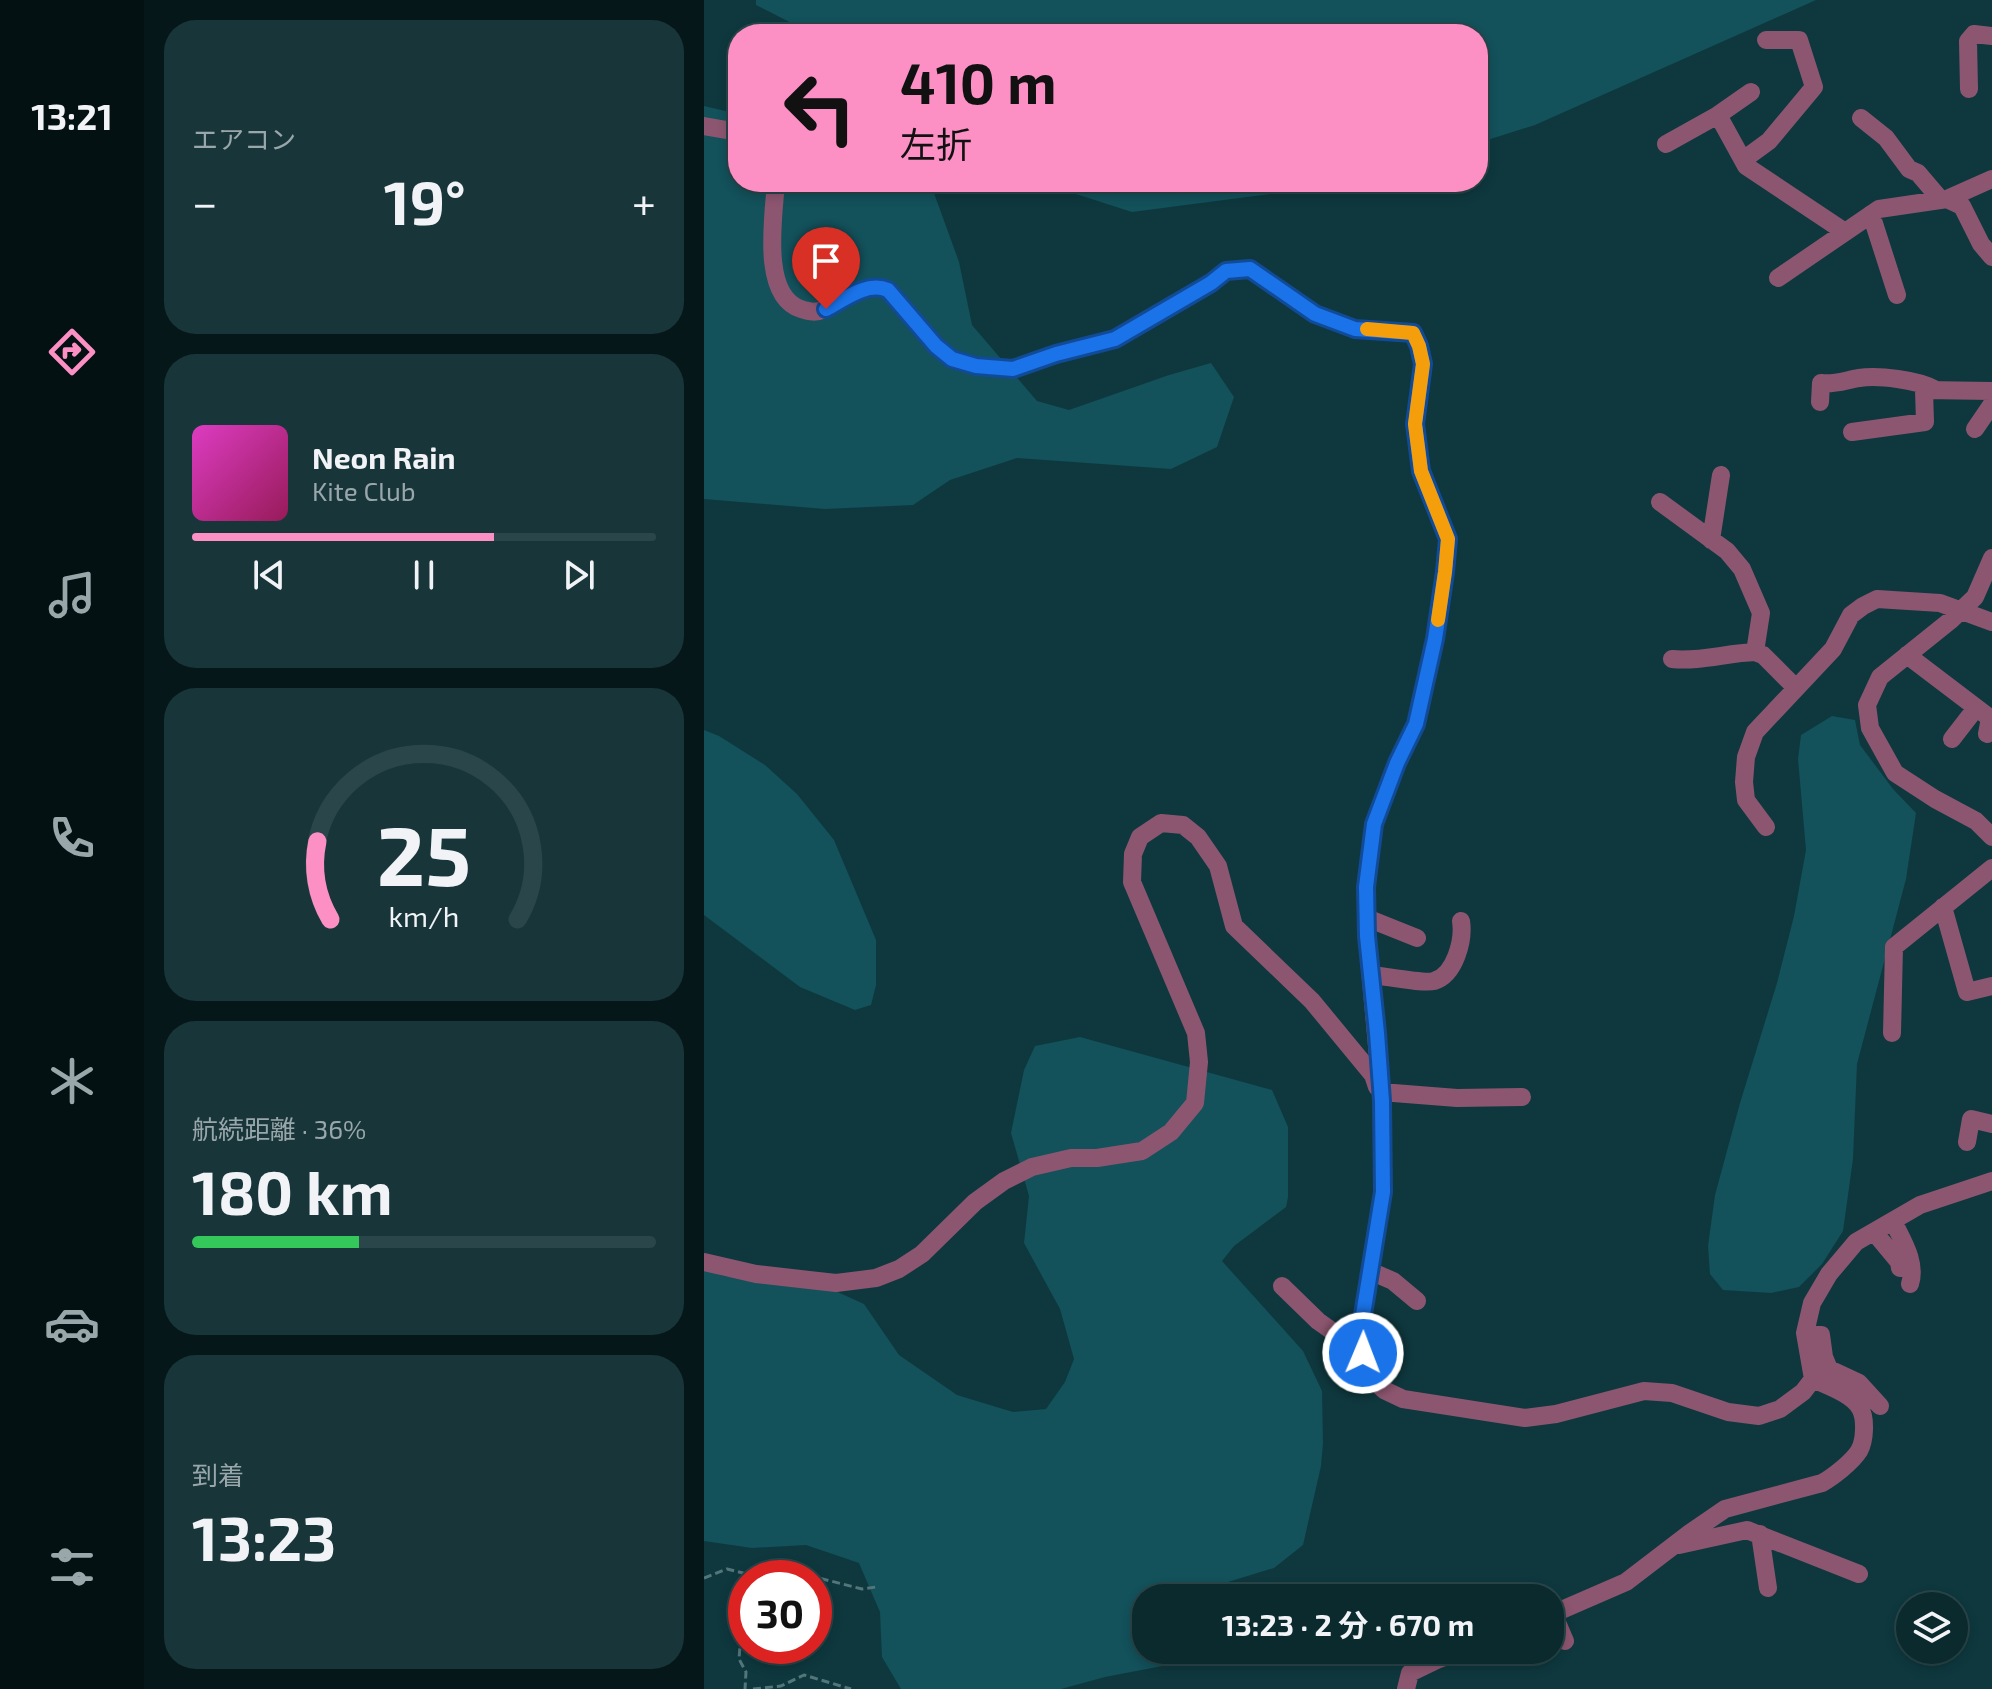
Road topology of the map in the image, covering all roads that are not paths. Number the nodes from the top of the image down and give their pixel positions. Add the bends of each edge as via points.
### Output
1 (1992, 36) edge
2 (1766, 40) dead end
3 (1969, 89) dead end
4 (1751, 92) dead end
5 (1718, 115) junction
6 (1861, 118) dead end
7 (704, 126) edge
8 (728, 130) edge
9 (1666, 144) dead end
10 (1743, 160) junction
11 (1992, 179) edge
12 (775, 192) edge
13 (1944, 200) junction
14 (1871, 214) junction
15 (1845, 232) junction
16 (1992, 257) edge
17 (1778, 278) dead end
18 (1897, 295) dead end
19 (1937, 390) junction
20 (1992, 391) edge
21 (1820, 402) dead end
22 (1992, 404) edge
23 (1975, 429) dead end
24 (1852, 432) dead end
25 (1721, 475) dead end
26 (1660, 502) dead end
27 (1711, 540) junction
28 (1992, 558) edge
29 (1960, 611) junction
30 (1992, 622) edge
31 (1755, 652) junction
32 (1907, 655) junction
33 (1672, 659) dead end
34 (1796, 688) junction
35 (1976, 708) junction
36 (1987, 734) dead end
37 (1952, 739) dead end
38 (1766, 827) dead end
39 (1992, 837) edge
40 (1992, 868) edge
41 (1943, 907) junction
42 (1367, 918) junction
43 (1461, 921) dead end
44 (1417, 938) dead end
45 (1371, 975) junction
46 (1990, 993) edge
47 (1892, 1033) dead end
48 (1382, 1097) junction
49 (1522, 1097) dead end
50 (1992, 1124) edge
51 (1967, 1142) dead end
52 (1992, 1181) edge
53 (1893, 1221) junction
54 (1874, 1232) junction
55 (704, 1262) edge
56 (1370, 1271) junction
57 (1282, 1286) dead end
58 (1417, 1301) dead end
59 (1805, 1333) junction
60 (1363, 1353) junction
61 (1813, 1379) junction
62 (1880, 1406) dead end
63 (1760, 1534) junction
64 (1673, 1546) junction
65 (1859, 1574) dead end
66 (1768, 1588) dead end
67 (1564, 1609) edge
68 (1429, 1664) edge
69 (1406, 1689) edge

1 - 3 street via 1974,34 1968,41
2 - 10 street via 1799,40 1814,87 1769,141
4 - 5 street
5 - 9 street
5 - 10 street
6 - 13 street
7 - 8 street
10 - 15 street
11 - 13 street
12 - 42 street via 771,251 777,283 792,305 814,313 879,286 936,346 952,359 976,366 1013,369 1115,339 1226,271 1250,269 1315,314 1355,329 1413,333 1423,364 1415,424 1421,471 1448,539 1435,639 1416,724 1374,824
13 - 14 street
13 - 16 street via 1962,206
14 - 15 street
14 - 18 street
15 - 17 street
19 - 20 street
19 - 21 street via 1920,382 1863,377 1821,383
19 - 24 street via 1924,390 1925,422
22 - 23 street
25 - 27 street
26 - 27 street
27 - 31 street via 1742,569 1761,613
28 - 29 street via 1975,597
29 - 30 street
29 - 32 street
29 - 34 street via 1940,603 1877,599 1851,615 1833,649
31 - 33 street
31 - 34 street
32 - 35 street
32 - 39 street via 1880,677 1867,705 1870,728 1895,773 1976,821
34 - 38 street via 1755,732 1746,757 1746,800
35 - 36 street via 1990,718
35 - 37 street
40 - 41 street
41 - 46 street via 1967,992
41 - 47 street via 1894,947
42 - 44 street
42 - 45 street
43 - 45 street via 1455,957 1433,982
45 - 48 street
48 - 49 street
48 - 55 street via 1373,1075 1312,1001 1234,926 1218,866 1198,837 1183,825 1161,823 1140,837 1132,882 1196,1033 1195,1103 1171,1132 1142,1151 1032,1167 975,1202 922,1254 876,1278 836,1283
48 - 56 street via 1383,1192
50 - 51 street via 1971,1119
52 - 53 street via 1920,1205
53 - 54 street
53 - 54 street via 1914,1273 1905,1276
54 - 59 street via 1856,1242 1829,1274 1812,1303
56 - 58 street
56 - 60 street via 1361,1327
57 - 60 street via 1318,1321
59 - 61 street
59 - 62 street via 1821,1335 1829,1369 1859,1383
60 - 61 street via 1371,1378 1403,1399 1525,1418 1644,1391 1759,1416 1780,1409
61 - 64 street via 1841,1391 1860,1407 1865,1424 1860,1450 1822,1483 1725,1509
63 - 64 street via 1747,1530
63 - 65 street
63 - 66 street
64 - 67 street via 1626,1582
68 - 69 street via 1410,1673

